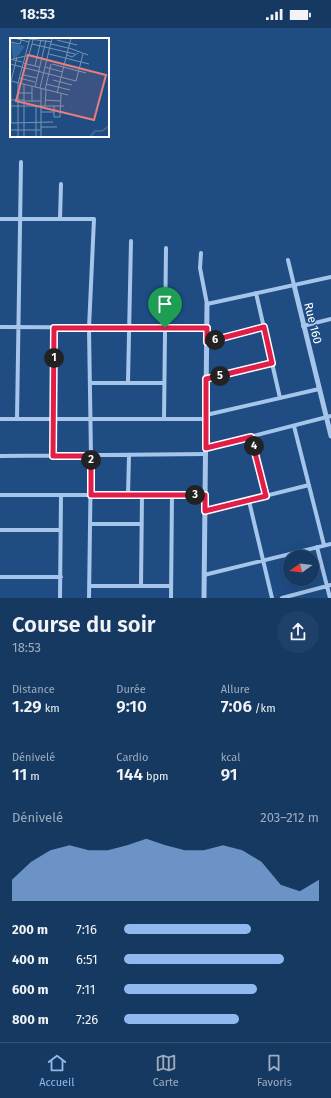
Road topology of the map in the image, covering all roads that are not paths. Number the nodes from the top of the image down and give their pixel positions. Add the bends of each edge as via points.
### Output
1 (21, 162) dead end
2 (61, 184) dead end
3 (0, 219) edge
4 (20, 219) junction
5 (60, 219) junction
6 (131, 241) dead end
7 (166, 248) dead end
8 (201, 252) dead end
9 (288, 260) dead end
10 (331, 277) edge
11 (294, 285) junction
12 (256, 294) junction
13 (207, 304) junction
14 (331, 319) edge
15 (303, 326) junction
16 (0, 327) edge
17 (264, 327) junction
18 (18, 328) junction
19 (54, 328) junction
20 (89, 328) junction
21 (129, 328) junction
22 (165, 328) junction
23 (207, 328) junction
24 (207, 342) junction
25 (272, 363) junction
26 (206, 379) junction
27 (90, 382) junction
28 (128, 382) junction
29 (164, 383) junction
30 (319, 389) junction
31 (280, 398) junction
32 (206, 417) junction
33 (328, 417) edge
34 (0, 419) edge
35 (17, 419) junction
36 (53, 419) junction
37 (91, 419) junction
38 (164, 419) junction
39 (294, 426) junction
40 (331, 436) edge
41 (251, 437) junction
42 (206, 451) junction
43 (0, 456) edge
44 (53, 456) junction
45 (91, 456) junction
46 (129, 456) junction
47 (309, 485) junction
48 (0, 495) edge
49 (61, 495) junction
50 (91, 495) junction
51 (128, 495) junction
52 (142, 495) junction
53 (172, 495) junction
54 (205, 495) junction
55 (266, 496) junction
56 (249, 501) junction
57 (205, 511) junction
58 (90, 524) junction
59 (142, 524) junction
60 (0, 530) edge
61 (61, 530) junction
62 (331, 544) edge
63 (324, 545) junction
64 (317, 547) junction
65 (263, 561) junction
66 (204, 575) junction
67 (0, 577) edge
68 (61, 578) junction
69 (89, 586) junction
70 (141, 586) junction
71 (171, 586) junction
72 (329, 586) edge
73 (289, 597) edge
74 (60, 598) edge
75 (89, 598) edge
76 (170, 598) edge
77 (204, 598) edge
78 (272, 598) edge
79 (282, 598) edge
80 (330, 598) edge

1 - 4 street
2 - 5 street
3 - 4 street
4 - 5 street
4 - 18 street
5 - 20 street via 94,220
6 - 21 street
7 - 22 street
8 - 13 street via 200,268
9 - 11 street
10 - 11 street
11 - 12 street
11 - 15 street, Rue 160
12 - 13 street
12 - 17 street
13 - 23 street
14 - 15 street
15 - 30 street, Rue 160
16 - 18 street
17 - 24 street
17 - 25 street
18 - 19 street
18 - 35 street
19 - 20 street
19 - 36 street
20 - 21 street
20 - 27 street
21 - 22 street
21 - 28 street
22 - 23 street
22 - 29 street
23 - 24 street
24 - 26 street
25 - 26 street
25 - 31 street
26 - 32 street
27 - 28 street
27 - 37 street
28 - 29 street
29 - 38 street
30 - 31 street
30 - 33 street, Rue 160
31 - 32 street
32 - 38 street
32 - 42 street
33 - 39 street
33 - 40 street, Rue 160
34 - 35 street
35 - 36 street
36 - 37 street
36 - 44 street
37 - 38 street
37 - 45 street
39 - 41 street
39 - 47 street
41 - 42 street
41 - 55 street
42 - 46 street
42 - 54 street
43 - 44 street
44 - 45 street
45 - 46 street
45 - 50 street
46 - 51 street
47 - 55 street
47 - 63 street
48 - 49 street
49 - 50 street
49 - 61 street
50 - 51 street
50 - 58 street
51 - 52 street
52 - 53 street
52 - 59 street
53 - 54 street
53 - 71 street
54 - 57 street
55 - 56 street
56 - 57 street
56 - 65 street
57 - 66 street
58 - 59 street
58 - 69 street
59 - 70 street
60 - 61 street
61 - 68 street
62 - 63 street
63 - 64 street
64 - 65 street
64 - 72 street
65 - 66 street
65 - 78 street
66 - 77 street
67 - 68 street
68 - 74 street
69 - 70 street
69 - 75 street
70 - 71 street
71 - 76 street
72 - 73 street
72 - 80 street
73 - 79 street

